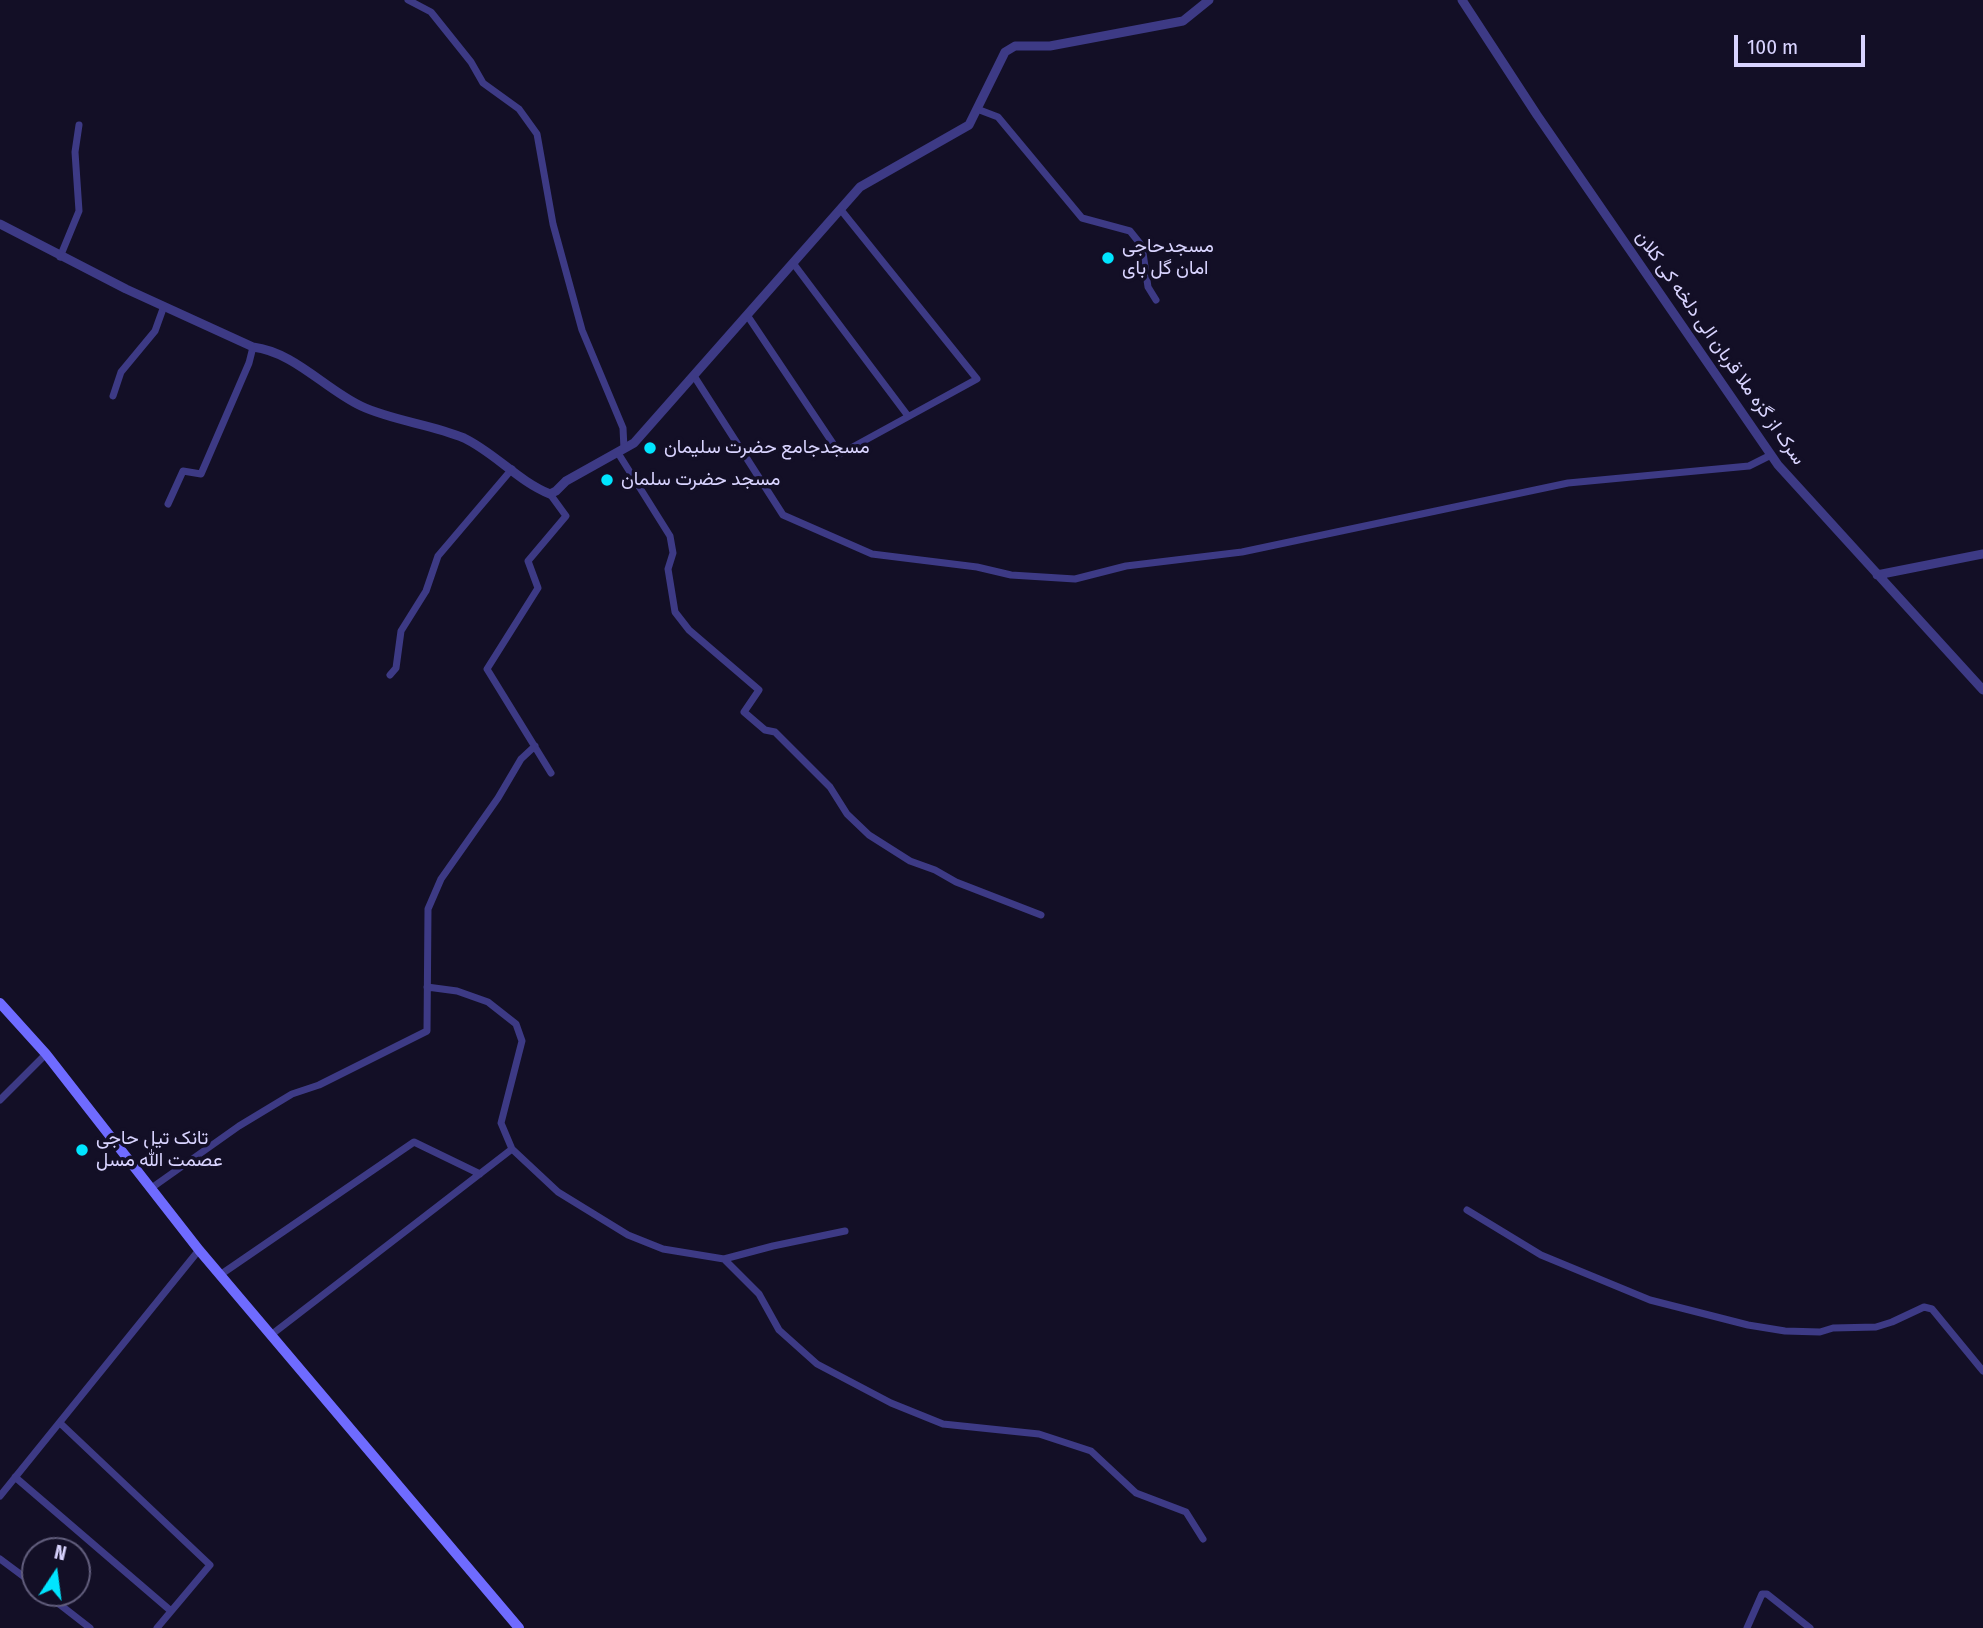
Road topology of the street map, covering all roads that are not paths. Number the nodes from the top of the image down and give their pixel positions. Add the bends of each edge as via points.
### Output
1 (408, 0) edge
2 (1209, 0) edge
3 (1462, 0) edge
4 (977, 109) junction
5 (79, 125) dead end
6 (841, 210) junction
7 (0, 224) edge
8 (60, 257) junction
9 (793, 263) junction
10 (1156, 300) dead end
11 (164, 306) junction
12 (747, 315) junction
13 (253, 347) junction
14 (694, 376) junction
15 (113, 396) dead end
16 (908, 416) junction
17 (621, 451) junction
18 (1770, 454) junction
19 (512, 469) junction
20 (550, 494) junction
21 (168, 504) dead end
22 (1983, 554) edge
23 (1877, 575) junction
24 (390, 675) dead end
25 (1983, 690) edge
26 (535, 746) junction
27 (551, 773) dead end
28 (1041, 915) dead end
29 (428, 987) junction
30 (2, 1009) edge
31 (46, 1054) junction
32 (0, 1100) edge
33 (512, 1149) junction
34 (480, 1174) junction
35 (150, 1189) junction
36 (1467, 1210) dead end
37 (845, 1231) dead end
38 (199, 1250) junction
39 (724, 1259) junction
40 (220, 1275) junction
41 (271, 1335) junction
42 (1983, 1371) edge
43 (60, 1423) junction
44 (15, 1478) junction
45 (0, 1496) edge
46 (1203, 1539) dead end
47 (0, 1559) edge
48 (21, 1575) edge
49 (63, 1607) edge
50 (171, 1611) junction
51 (89, 1628) edge
52 (157, 1628) edge
53 (519, 1628) edge
54 (1747, 1628) edge
55 (1810, 1628) edge

1 - 17 street via 431,12 484,83 519,109 537,134 553,224 582,330 623,428
2 - 4 street via 1183,21 1050,47 1015,46 1005,52
3 - 18 street, سرک از گزه ملا قربان الی دلخه کی کلان
4 - 6 street via 969,125 860,187
4 - 10 street via 998,117 1082,218 1130,231 1142,246 1148,287
5 - 8 street via 75,152 79,211
6 - 9 street
6 - 16 street via 977,379
7 - 8 street
8 - 11 street
9 - 12 street
9 - 16 street
11 - 13 street
11 - 15 street via 155,331 121,372
12 - 14 street
12 - 16 street via 840,454
13 - 19 street via 265,348 302,368 361,406 464,439
13 - 21 street via 201,474 183,471
14 - 17 street via 634,443
14 - 18 street via 783,515 872,554 1012,575 1075,579 1126,566 1242,552 1567,483 1749,466
17 - 20 street
17 - 28 street via 670,536 673,553 668,569 675,612 689,630 759,690 744,712 765,730 775,732 830,787 847,814 869,835 956,883
18 - 23 street, سرک از گزه ملا قربان الی دلخه کی کلان
19 - 20 street
19 - 24 street via 438,556 426,591 401,631 396,668
20 - 26 street via 566,516 527,561 538,588 487,669
22 - 23 street
23 - 25 street, سرک از گزه ملا قربان الی دلخه کی کلان
26 - 27 street
26 - 29 street via 521,759 441,879 428,909
29 - 33 street via 488,1002 516,1024 522,1041 501,1124
29 - 35 street via 427,1031 292,1094
30 - 31 main road
31 - 32 street
31 - 35 main road
33 - 34 street
33 - 39 street via 558,1192 628,1235 663,1249
34 - 40 street via 414,1142
34 - 41 street
35 - 38 main road
36 - 42 street via 1553,1261 1650,1300 1748,1325 1820,1332 1876,1327 1924,1307 1932,1309
37 - 39 street
38 - 40 main road
38 - 43 street
39 - 46 street via 759,1294 779,1330 817,1363 891,1403 943,1424 1039,1434 1091,1451 1136,1493 1186,1512
40 - 41 main road
41 - 53 main road
43 - 44 street
43 - 50 street via 210,1565
44 - 45 street
44 - 50 street
47 - 48 street
49 - 51 street
50 - 52 street
54 - 55 street via 1762,1594 1767,1594

